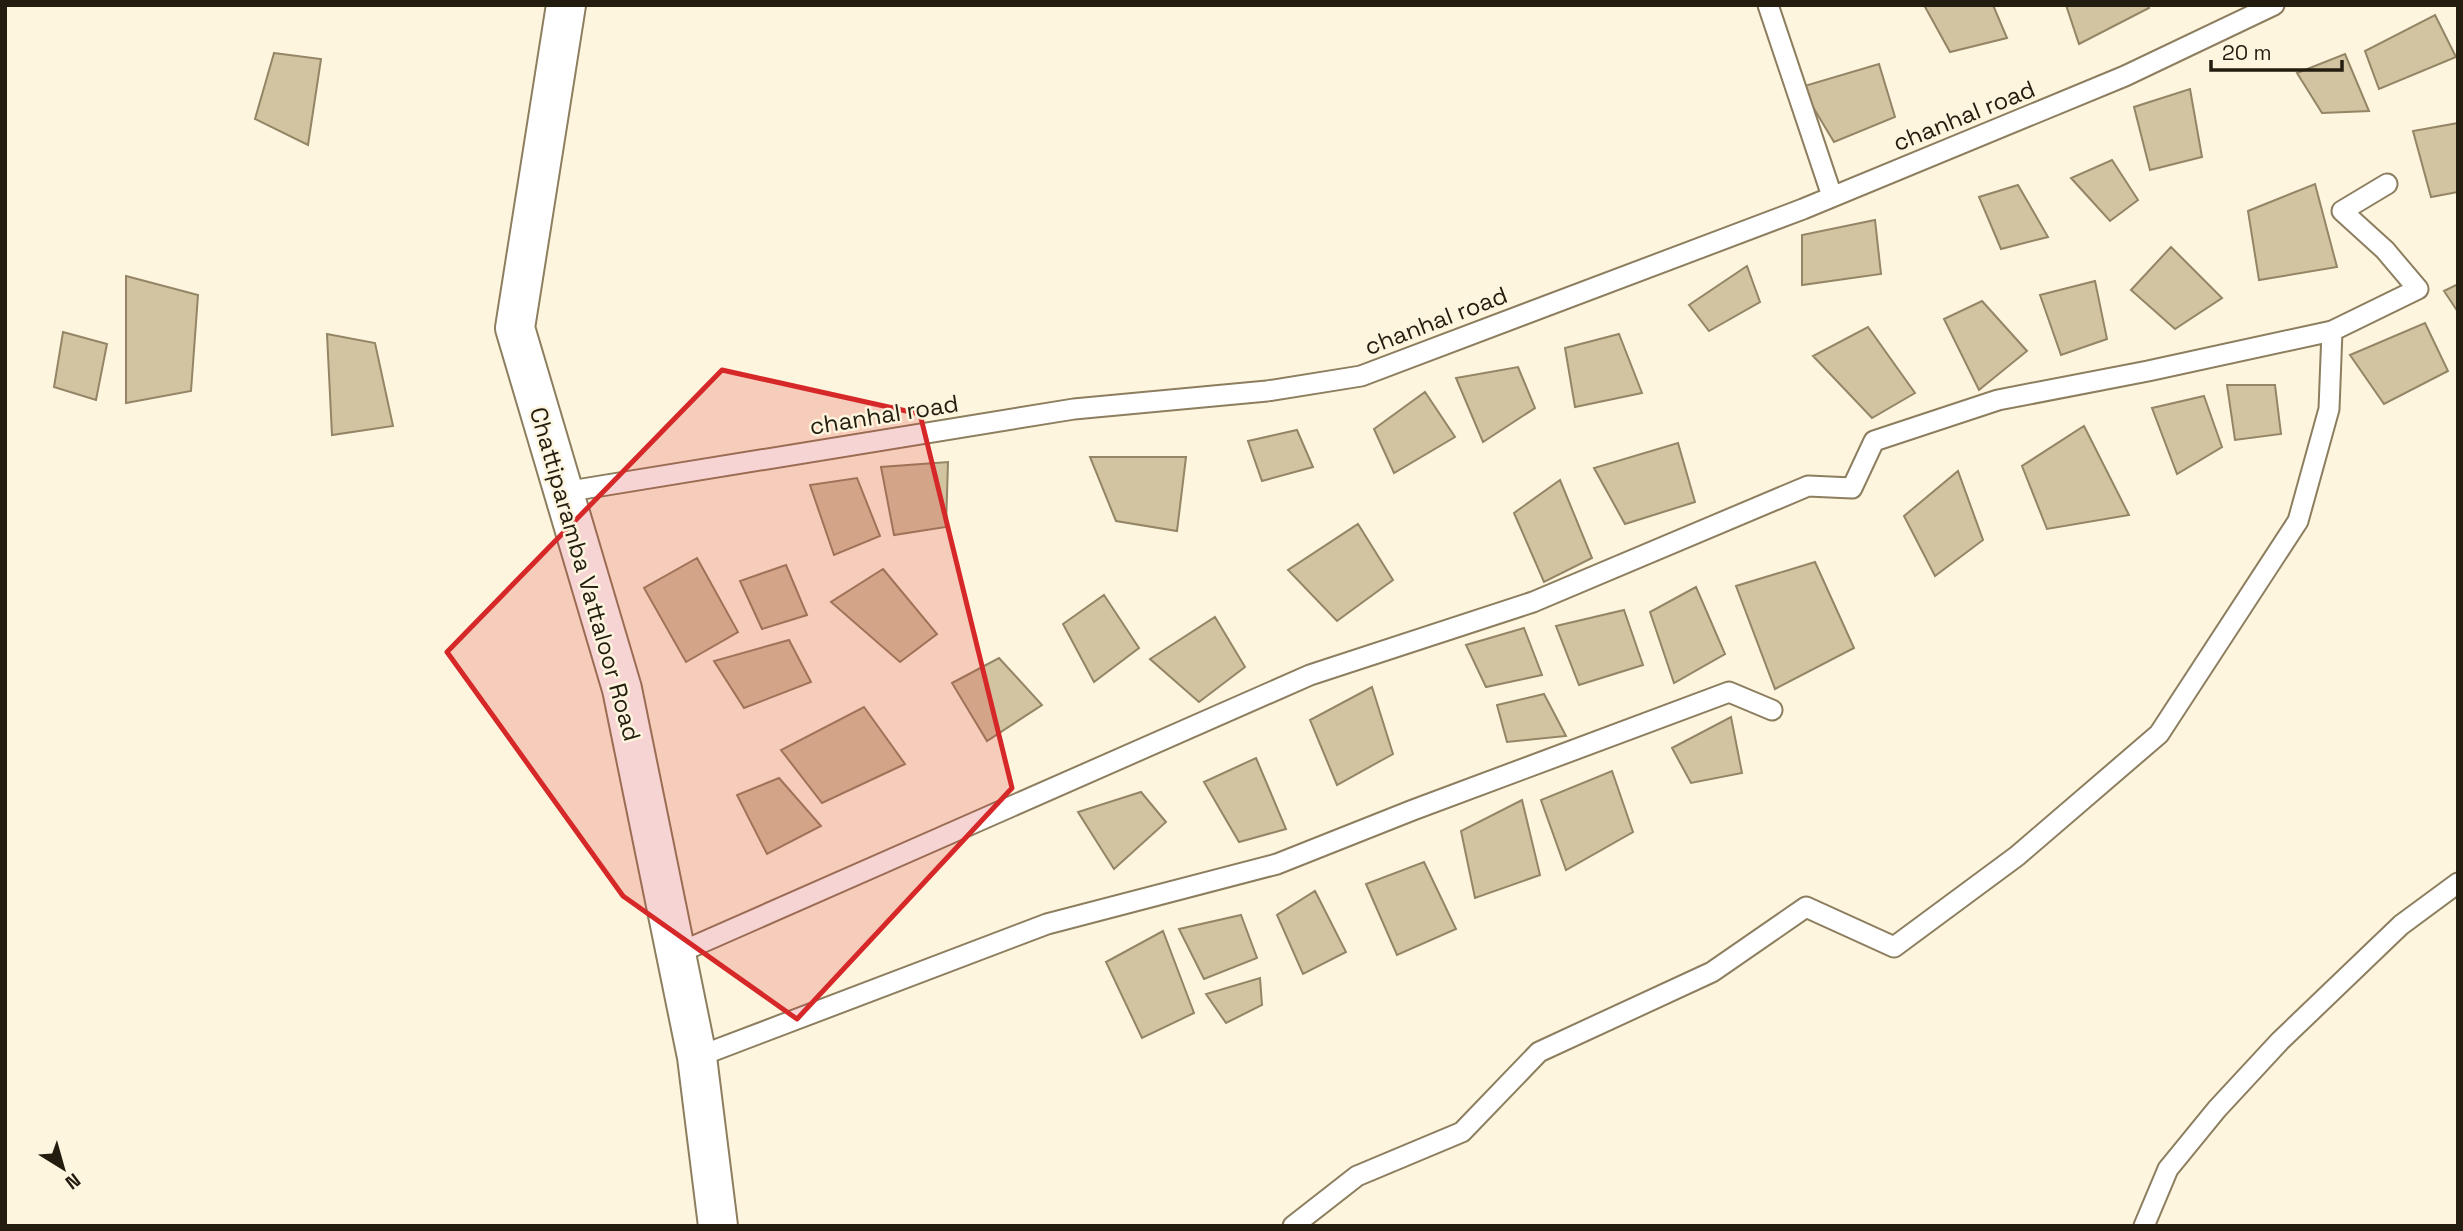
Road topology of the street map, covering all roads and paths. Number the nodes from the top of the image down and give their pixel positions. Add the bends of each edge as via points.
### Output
1 (566, 5) edge
2 (1768, 5) edge
3 (2274, 5) edge
4 (2387, 184) dead end
5 (1832, 196) junction
6 (2332, 331) junction
7 (564, 492) junction
8 (1772, 710) dead end
9 (2458, 883) edge
10 (676, 954) junction
11 (697, 1056) junction
12 (718, 1226) edge
13 (1293, 1226) edge
14 (2144, 1226) edge

1 - 7 street, Chattiparamba Vattaloor Road via 515,328
2 - 5 lane
3 - 5 lane, chanhal road via 2125,76
4 - 6 lane via 2342,211 2385,250 2418,289
5 - 7 lane, chanhal road via 1361,376 1267,391 1074,409
6 - 10 lane via 1998,400 1874,441 1852,488 1808,486 1533,602 1310,676
6 - 13 lane via 2329,409 2298,521 2159,734 2017,856 1894,947 1807,907 1712,972 1539,1052 1462,1132 1357,1176
7 - 10 street, Chattiparamba Vattaloor Road via 622,689
8 - 11 lane via 1729,692 1277,864 1047,924
9 - 14 lane via 2401,925 2280,1041 2217,1109 2168,1169
10 - 11 street, Chattiparamba Vattaloor Road
11 - 12 street, Chattiparamba Vattaloor Road

